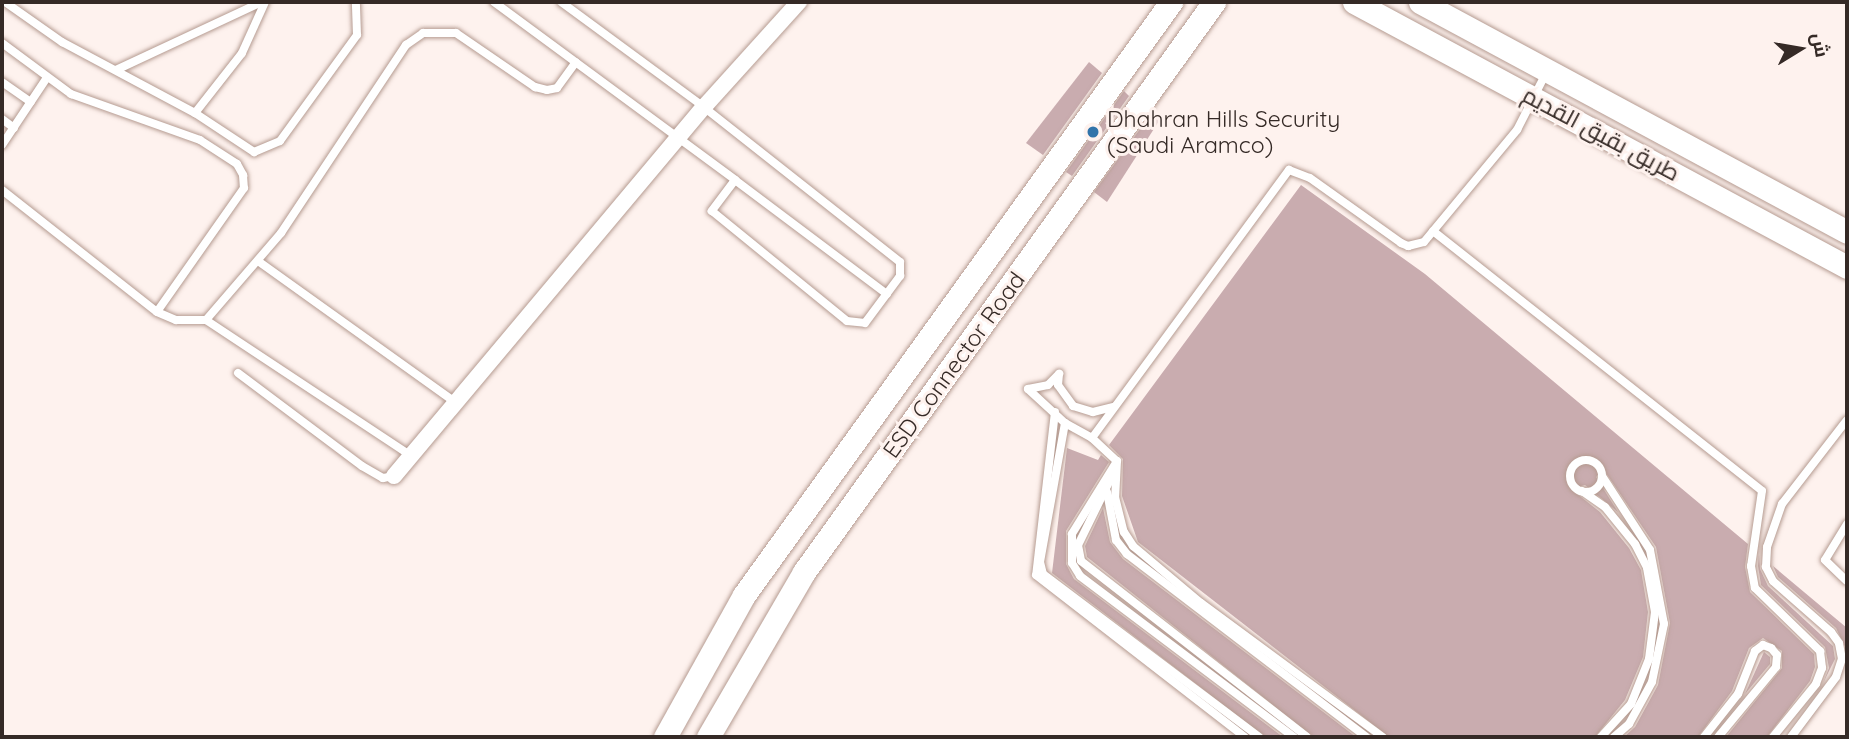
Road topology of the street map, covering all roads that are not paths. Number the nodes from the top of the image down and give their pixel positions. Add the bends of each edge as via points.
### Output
1 (5, 2) edge
2 (263, 2) edge
3 (356, 2) edge
4 (494, 2) edge
5 (561, 2) edge
6 (799, 2) edge
7 (1214, 2) edge
8 (1233, 2) edge
9 (1354, 2) edge
10 (1420, 2) edge
11 (1167, 5) edge
12 (2, 43) edge
13 (1172, 60) junction
14 (576, 62) junction
15 (116, 70) junction
16 (1547, 70) junction
17 (46, 79) junction
18 (2, 82) edge
19 (1534, 97) junction
20 (31, 102) junction
21 (704, 107) junction
22 (195, 113) junction
23 (2, 119) edge
24 (14, 128) junction
25 (679, 137) junction
26 (2, 145) edge
27 (735, 180) junction
28 (2, 190) edge
29 (1433, 231) junction
30 (1847, 232) edge
31 (258, 261) junction
32 (1847, 267) edge
33 (887, 294) junction
34 (157, 312) junction
35 (947, 313) junction
36 (206, 320) junction
37 (975, 334) junction
38 (238, 373) dead end
39 (455, 402) junction
40 (1115, 406) junction
41 (1055, 412) junction
42 (1847, 420) edge
43 (1065, 423) junction
44 (1091, 438) junction
45 (410, 455) junction
46 (1117, 461) junction
47 (394, 476) joint
48 (1602, 476) junction
49 (1582, 491) junction
50 (1107, 492) junction
51 (1847, 524) edge
52 (1847, 581) edge
53 (665, 737) edge
54 (708, 737) edge
55 (1245, 737) edge
56 (1259, 737) edge
57 (1294, 737) edge
58 (1307, 737) edge
59 (1366, 737) edge
60 (1383, 737) edge
61 (1601, 737) edge
62 (1614, 737) edge
63 (1704, 737) edge
64 (1718, 737) edge
65 (1773, 737) edge
66 (1791, 737) edge

1 - 15 lane via 62,42
2 - 15 lane
2 - 22 lane via 237,61
3 - 22 lane via 357,35 273,148 254,152
4 - 14 lane
5 - 21 lane
6 - 21 street
7 - 13 main road, ESD Connector Road
8 - 13 main road
9 - 19 main road, طريق بقيق القديم
10 - 16 main road, طريق بقيق القديم
11 - 35 main road, ESD Connector Road
12 - 17 lane
13 - 37 main road, ESD Connector Road
14 - 25 lane
14 - 31 lane via 557,88 547,90 535,87 456,33 423,33 406,45
15 - 22 lane
16 - 19 lane
16 - 30 main road, طريق بقيق القديم
17 - 20 lane
17 - 34 lane via 93,102 200,140 237,164 243,174 244,188
18 - 20 lane
19 - 29 lane via 1517,130
19 - 32 main road, طريق بقيق القديم
20 - 24 lane
21 - 25 street
21 - 33 lane via 900,262 900,276
23 - 24 lane
24 - 26 lane
25 - 27 lane
25 - 39 street
27 - 33 lane
27 - 33 lane via 712,211 848,321 865,323
28 - 34 lane
29 - 40 lane via 1424,242 1408,246 1304,174 1289,170
29 - 65 lane via 1762,491 1751,566 1755,588 1820,652 1822,668 1816,684
31 - 36 lane
31 - 39 lane
34 - 36 lane via 176,320
35 - 37 main road
35 - 53 main road, ESD Connector Road via 744,595
36 - 45 lane
37 - 54 main road, ESD Connector Road via 804,572
38 - 47 lane via 362,466 383,478
39 - 45 street
40 - 41 lane via 1081,411 1061,391 1059,374 1048,385 1028,389
40 - 44 lane
41 - 43 lane
41 - 55 lane via 1036,575
42 - 66 lane via 1782,504 1767,547 1766,567 1773,581 1831,632 1842,659 1836,677
43 - 44 lane
43 - 56 lane via 1040,562 1044,574
44 - 46 lane
45 - 47 street
46 - 50 lane
46 - 57 lane via 1072,534 1072,563 1080,576
46 - 60 lane via 1115,497 1124,532 1133,546 1201,603
48 - 49 lane via 1601,484
48 - 49 lane via 1596,463 1575,463 1571,482
48 - 62 lane via 1650,550 1664,624 1652,682 1629,723
49 - 61 lane via 1605,507 1635,544 1647,568 1655,612 1649,659 1631,705
50 - 58 lane via 1078,545 1089,572
50 - 59 lane via 1116,540 1127,554
51 - 52 lane via 1825,560
63 - 64 lane via 1738,694 1755,651 1763,645 1771,648 1777,655 1776,667

